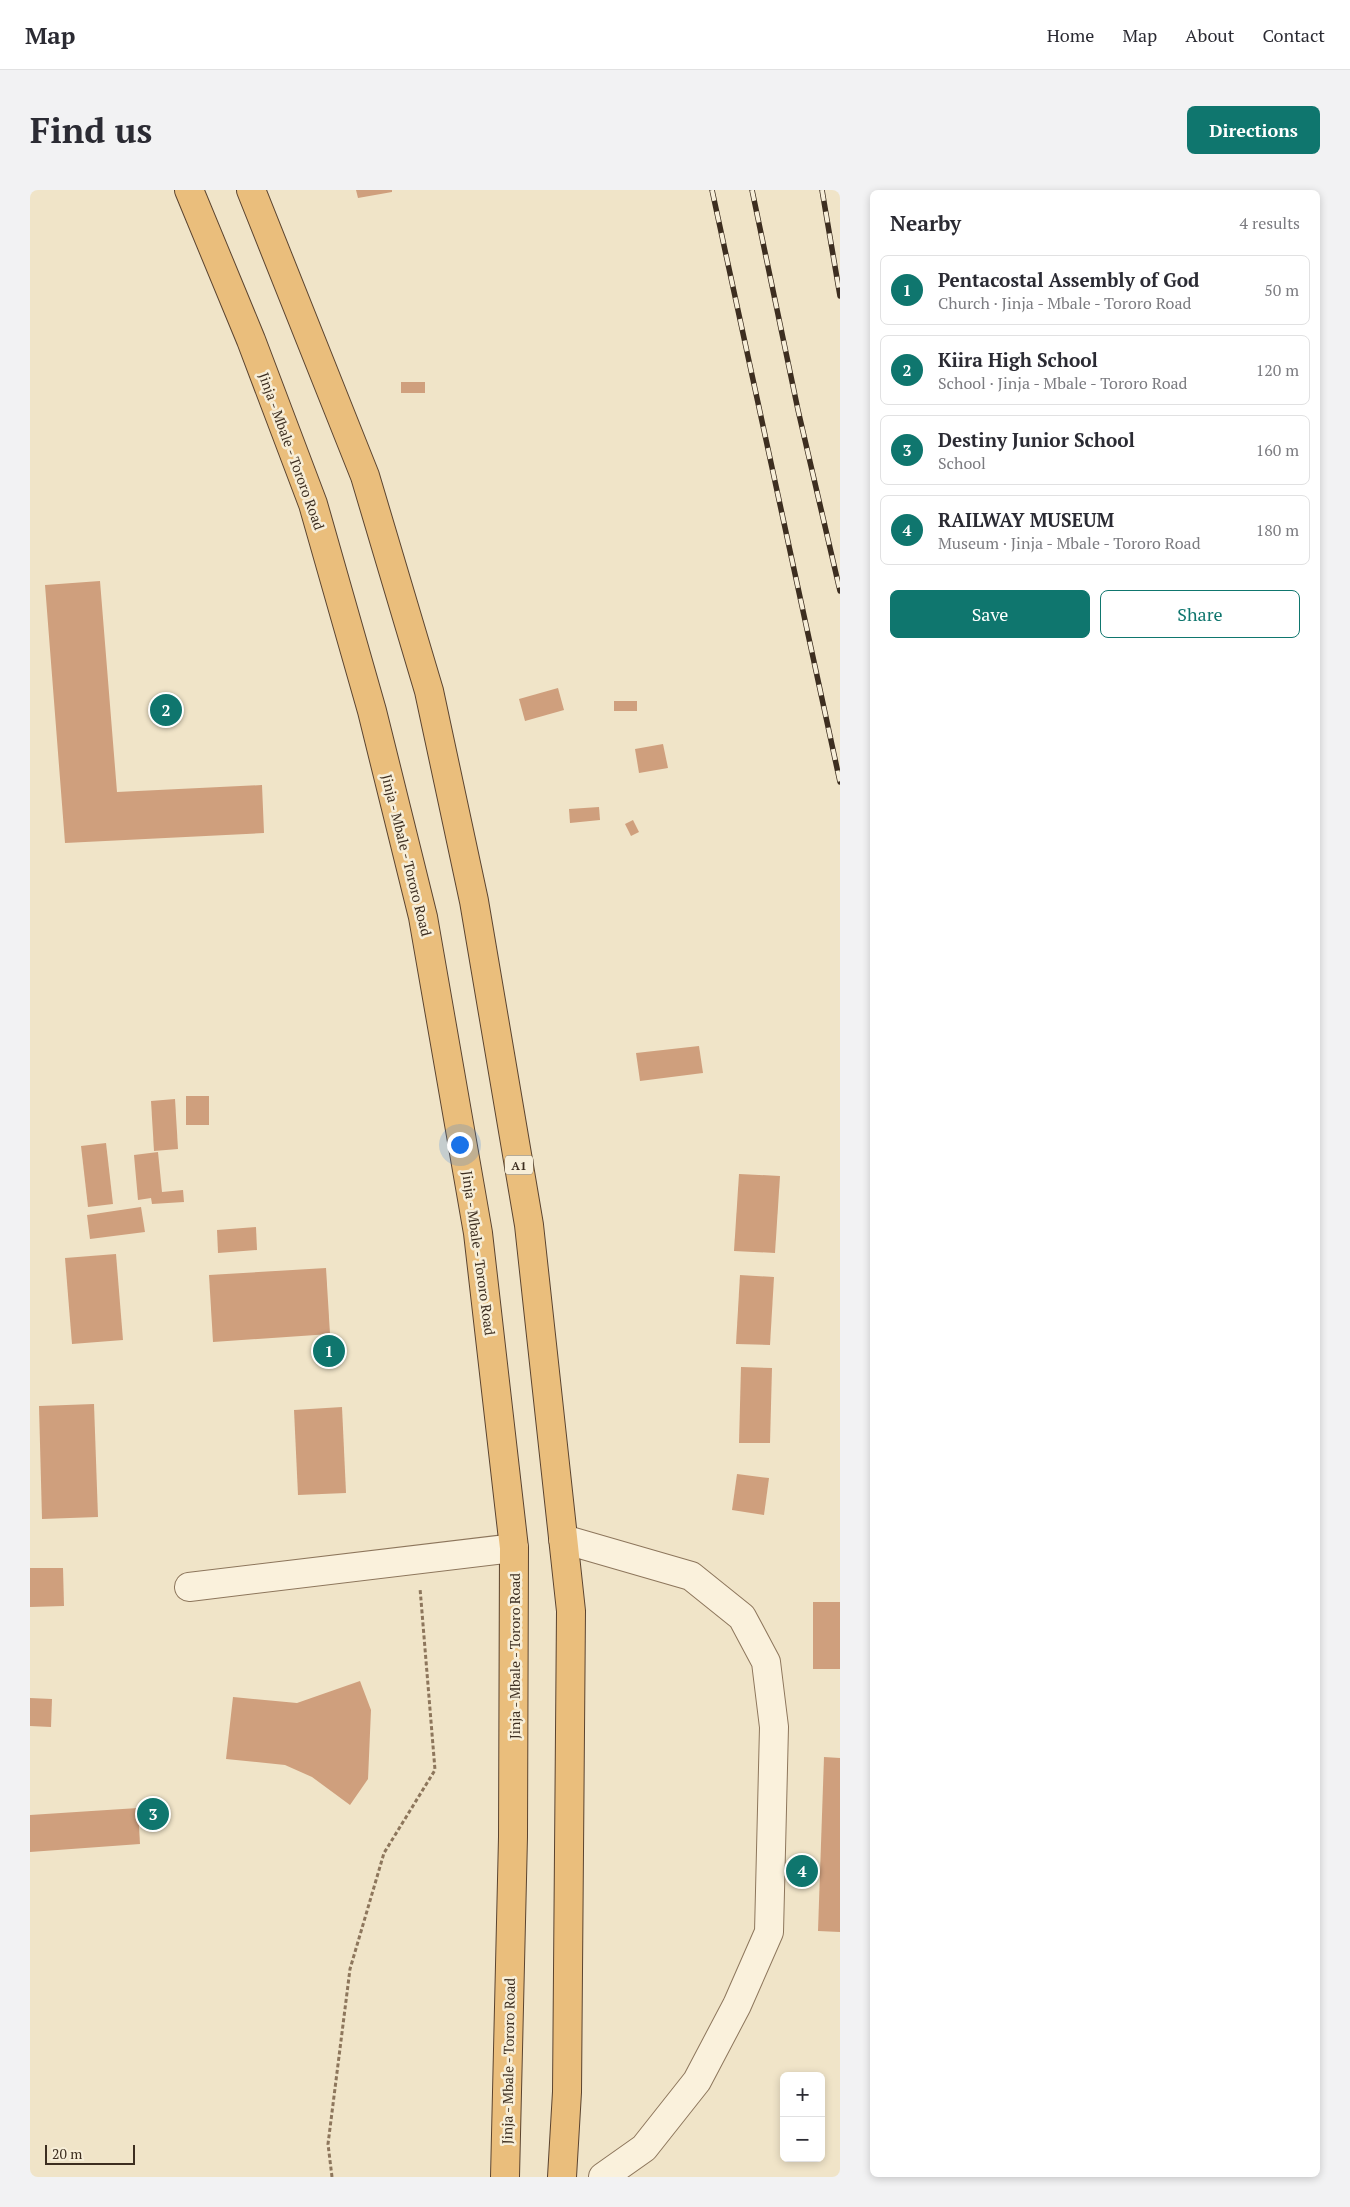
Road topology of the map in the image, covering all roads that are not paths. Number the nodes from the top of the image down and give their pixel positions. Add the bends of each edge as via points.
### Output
1 (189, 190) edge
2 (251, 190) edge
3 (563, 1539) junction
4 (514, 1548) junction
5 (189, 1587) dead end
6 (505, 2177) edge
7 (562, 2177) edge
8 (603, 2177) edge

1 - 4 highway, Jinja - Mbale - Tororo Road via 251,340 313,504 372,711 423,917 478,1233
2 - 3 highway, A1 via 365,476 429,691 474,901 529,1225
3 - 7 highway, A1 via 571,1621 567,2092
3 - 8 street via 692,1576 742,1617 766,1662 774,1727 769,1932 737,2005 697,2081 644,2148
4 - 5 street
4 - 6 highway, Jinja - Mbale - Tororo Road via 513,1838

